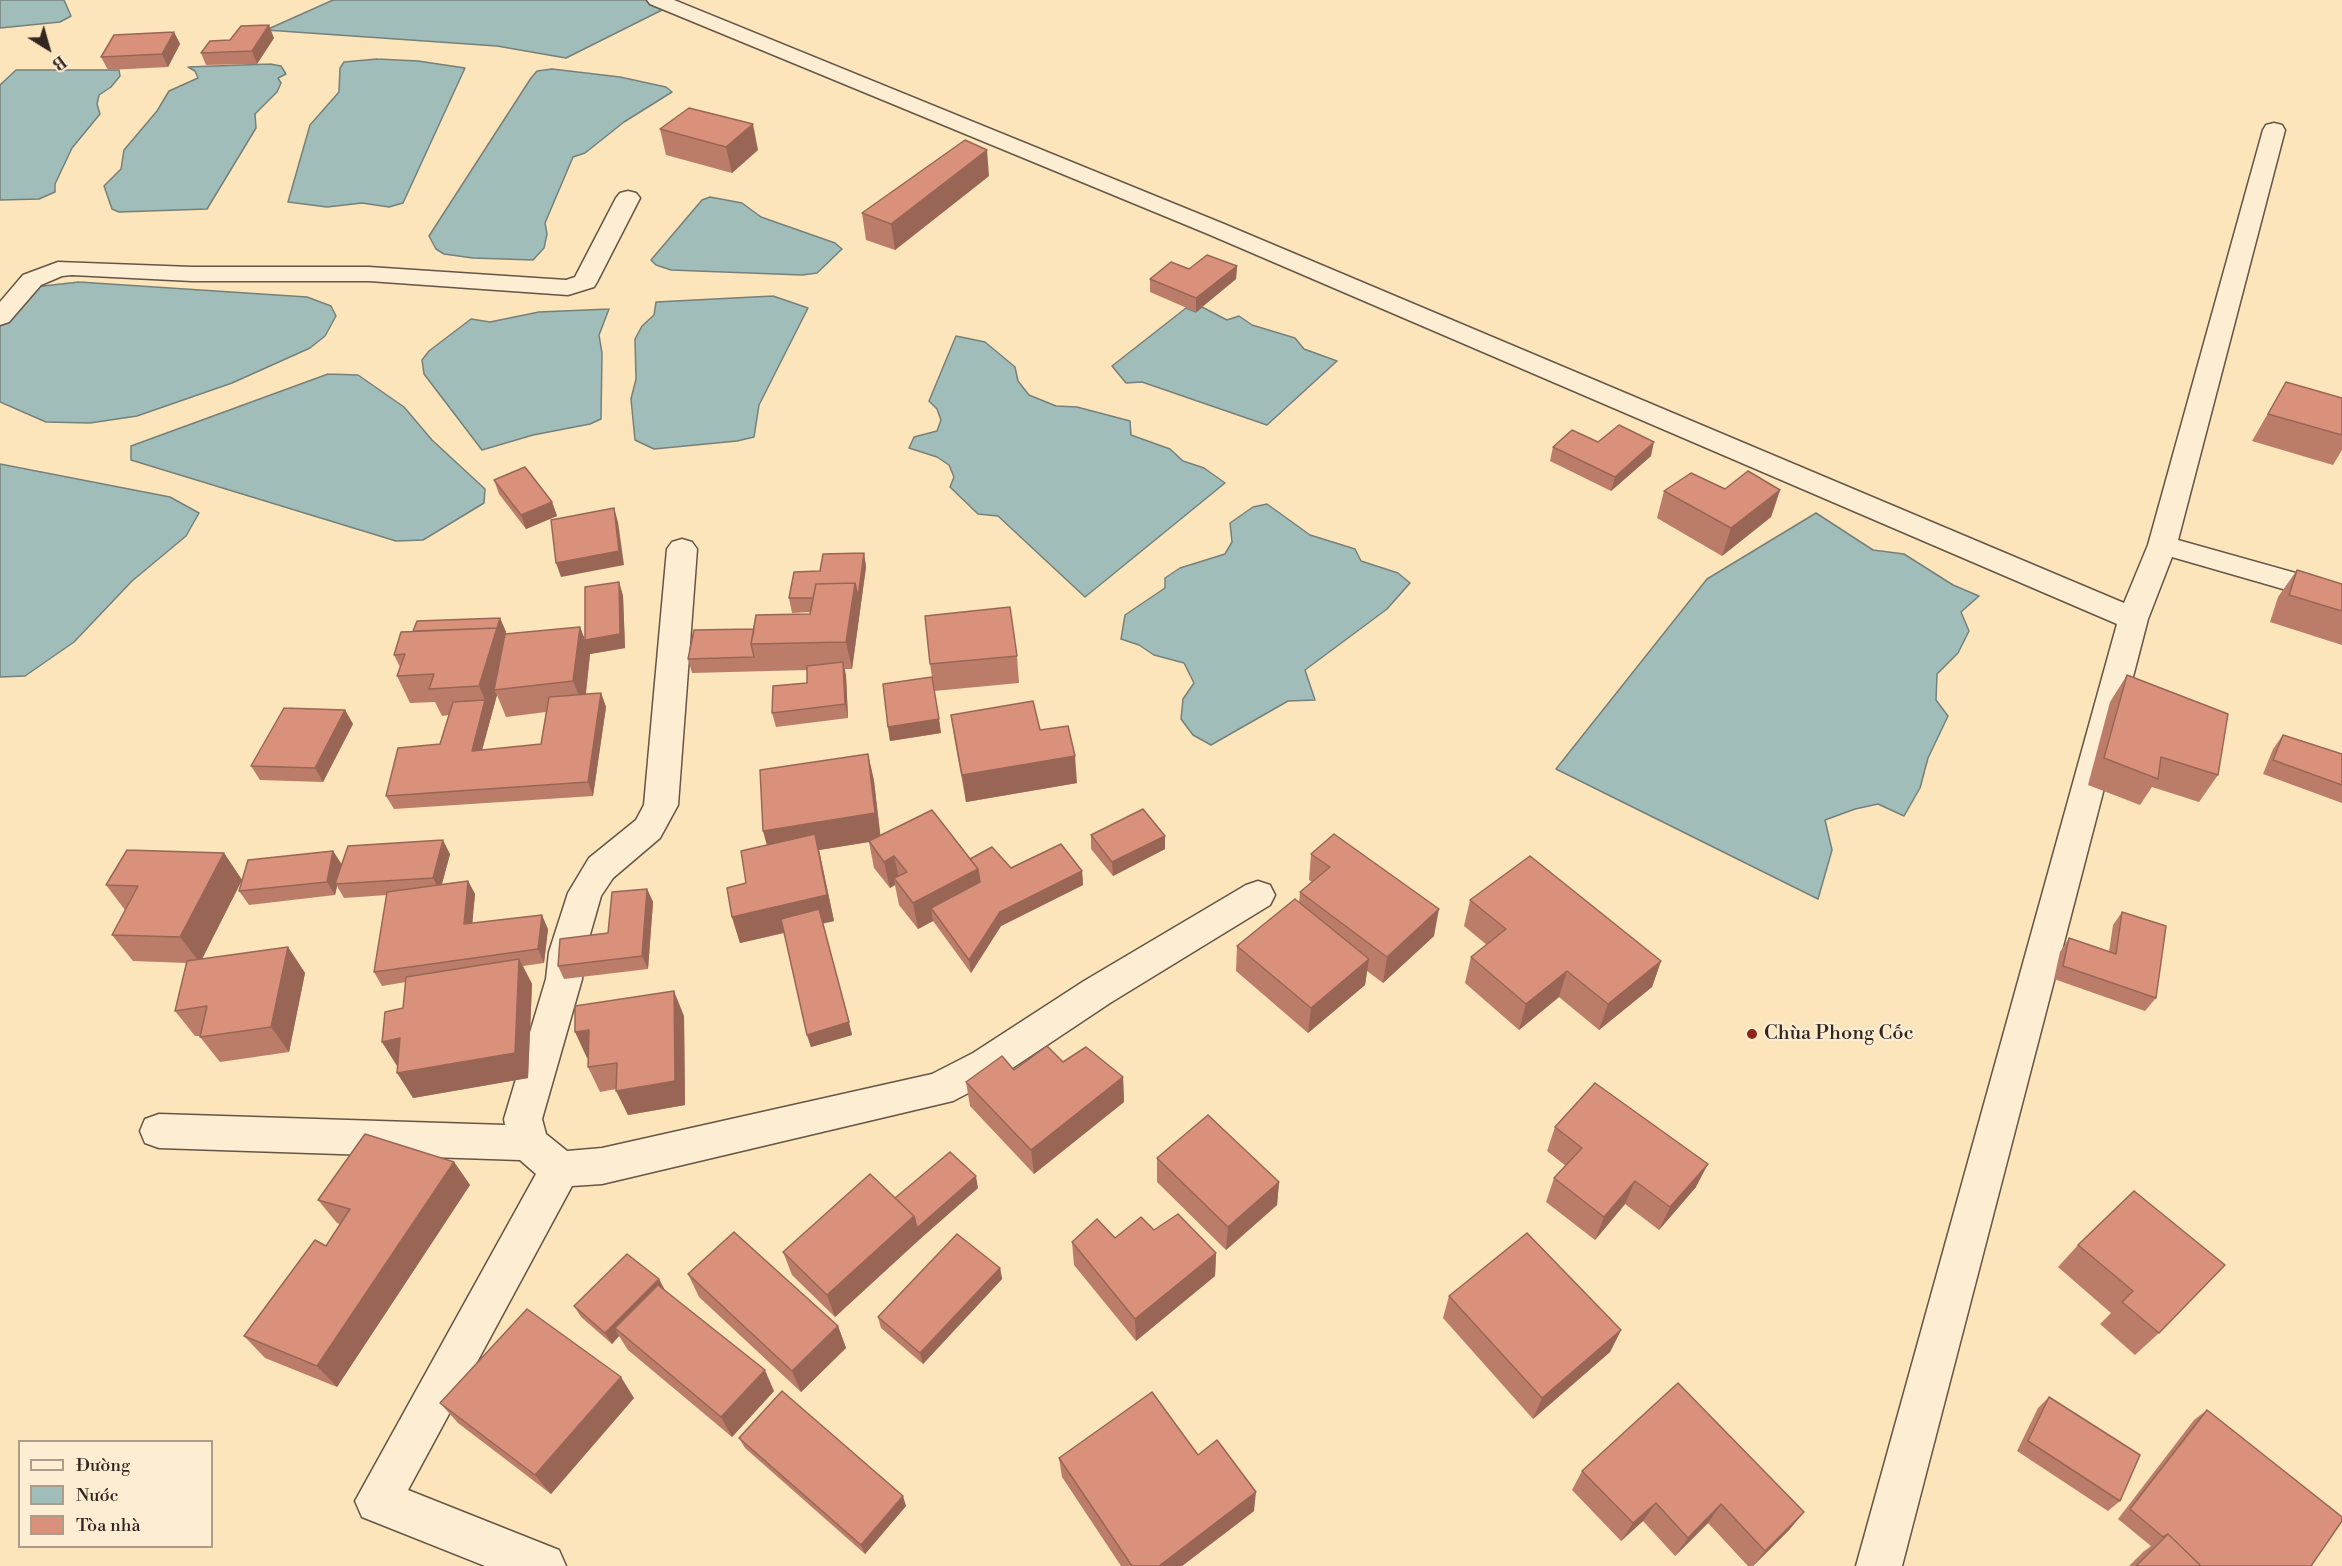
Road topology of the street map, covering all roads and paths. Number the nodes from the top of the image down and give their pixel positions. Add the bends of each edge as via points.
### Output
1 (657, 0) edge
2 (2274, 130) dead end
3 (628, 198) dead end
4 (0, 317) edge
5 (2162, 545) junction
6 (682, 549) dead end
7 (2342, 596) edge
8 (2133, 619) junction
9 (1258, 895) dead end
10 (159, 1131) dead end
11 (544, 1156) junction
12 (543, 1566) edge
13 (1879, 1566) edge

1 - 8 street via 1216,230
2 - 5 street
3 - 4 street via 585,282 568,288 369,274 192,274 72,268 58,269 32,280
5 - 7 street
5 - 8 street
6 - 11 street via 661,805 648,830 602,868 585,893 523,1119
8 - 13 street
9 - 11 street via 1097,992 986,1065 939,1089 602,1166
10 - 11 street
11 - 12 street via 378,1501

